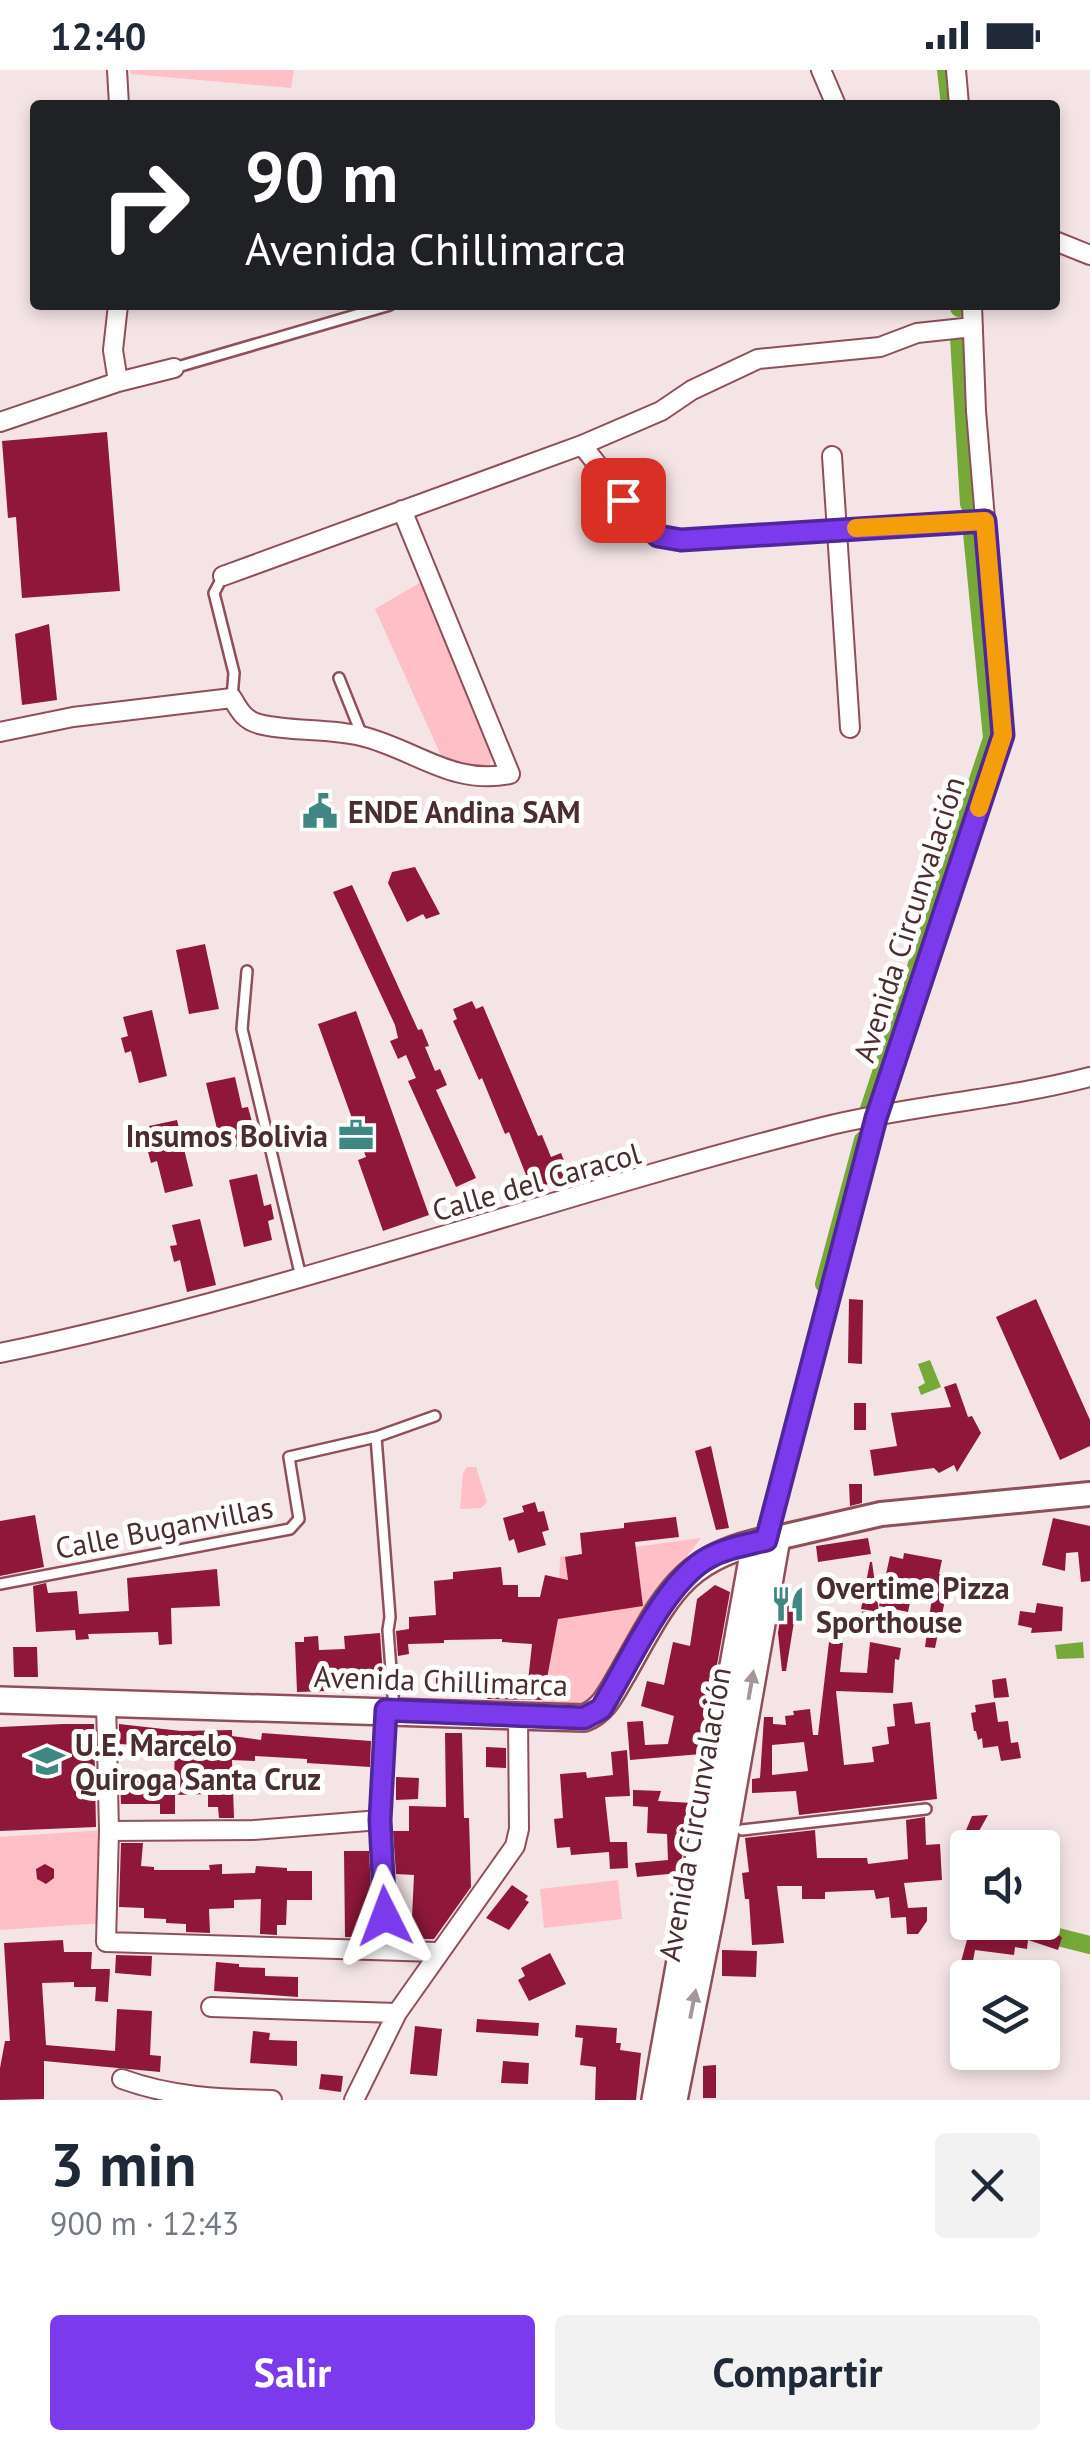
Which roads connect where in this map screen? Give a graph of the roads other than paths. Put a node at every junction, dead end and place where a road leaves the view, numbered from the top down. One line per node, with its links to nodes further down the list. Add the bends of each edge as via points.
1 (117, 70): 4 (street)
2 (820, 70): 5 (street)
3 (956, 70): 6 (street)
4 (119, 100)
5 (834, 100)
6 (959, 100)
7 (1060, 243): 8 (street)
8 (1090, 256)
9 (118, 310): 14 (street)
10 (373, 310): 13 (lane)
11 (972, 310): 12 (street, Avenida Circunvalación)
12 (972, 328): 16 (street, via 917,333 880,347 758,360); 19 (street, Avenida Circunvalación)
13 (174, 368): 14 (street)
14 (118, 382): 15 (street)
15 (0, 422)
16 (582, 445): 18 (street); 20 (street, via 658,536)
17 (832, 456): 20 (street)
18 (402, 510): 21 (street); 26 (street, via 510,774 464,776)
19 (985, 521): 20 (street); 29 (street, Avenida Circunvalación, via 1003,735)
20 (838, 529): 24 (street)
21 (223, 576): 23 (lane, via 214,593 234,672)
22 (339, 678): 26 (lane)
23 (232, 698): 25 (street); 26 (street, via 242,715 259,724)
24 (850, 728)
25 (0, 732)
26 (362, 736)
27 (246, 971): 30 (lane, via 242,1029)
28 (1090, 1077): 29 (street, Calle del Caracol)
29 (876, 1118): 30 (street, Calle del Caracol, via 808,1131); 35 (street, Avenida Circunvalación)
30 (301, 1277): 31 (street, Calle del Caracol)
31 (0, 1353)
32 (435, 1416): 33 (lane, Calle Buganvillas)
33 (376, 1437): 36 (lane, Calle Buganvillas, via 289,1458 299,1519 290,1529); 39 (lane)
34 (1090, 1494): 35 (street, Avenida Chillimarca, via 881,1514)
35 (766, 1541): 40 (main road, Avenida Chillimarca, via 721,1552 689,1571 601,1709 584,1718); 43 (main road, Avenida Circunvalación, one-way to 35); 52 (main road, Avenida Circunvalación)
36 (0, 1584)
37 (0, 1700): 38 (main road, Avenida Chillimarca)
38 (106, 1702): 39 (main road, Avenida Chillimarca); 44 (street)
39 (390, 1711): 40 (main road, Avenida Chillimarca); 42 (street)
40 (518, 1717): 46 (street, via 518,1838)
41 (926, 1808): 43 (lane)
42 (380, 1820): 44 (street); 45 (street)
43 (733, 1830): 53 (main road, Avenida Circunvalación, one-way to 43)
44 (109, 1832): 45 (street, via 106,1942)
45 (386, 1948): 46 (street)
46 (437, 1952): 48 (street)
47 (211, 2007): 48 (street)
48 (397, 2013): 51 (street)
49 (122, 2079): 50 (street, via 206,2098)
50 (272, 2100)
51 (354, 2100)
52 (655, 2100)
53 (674, 2100)

